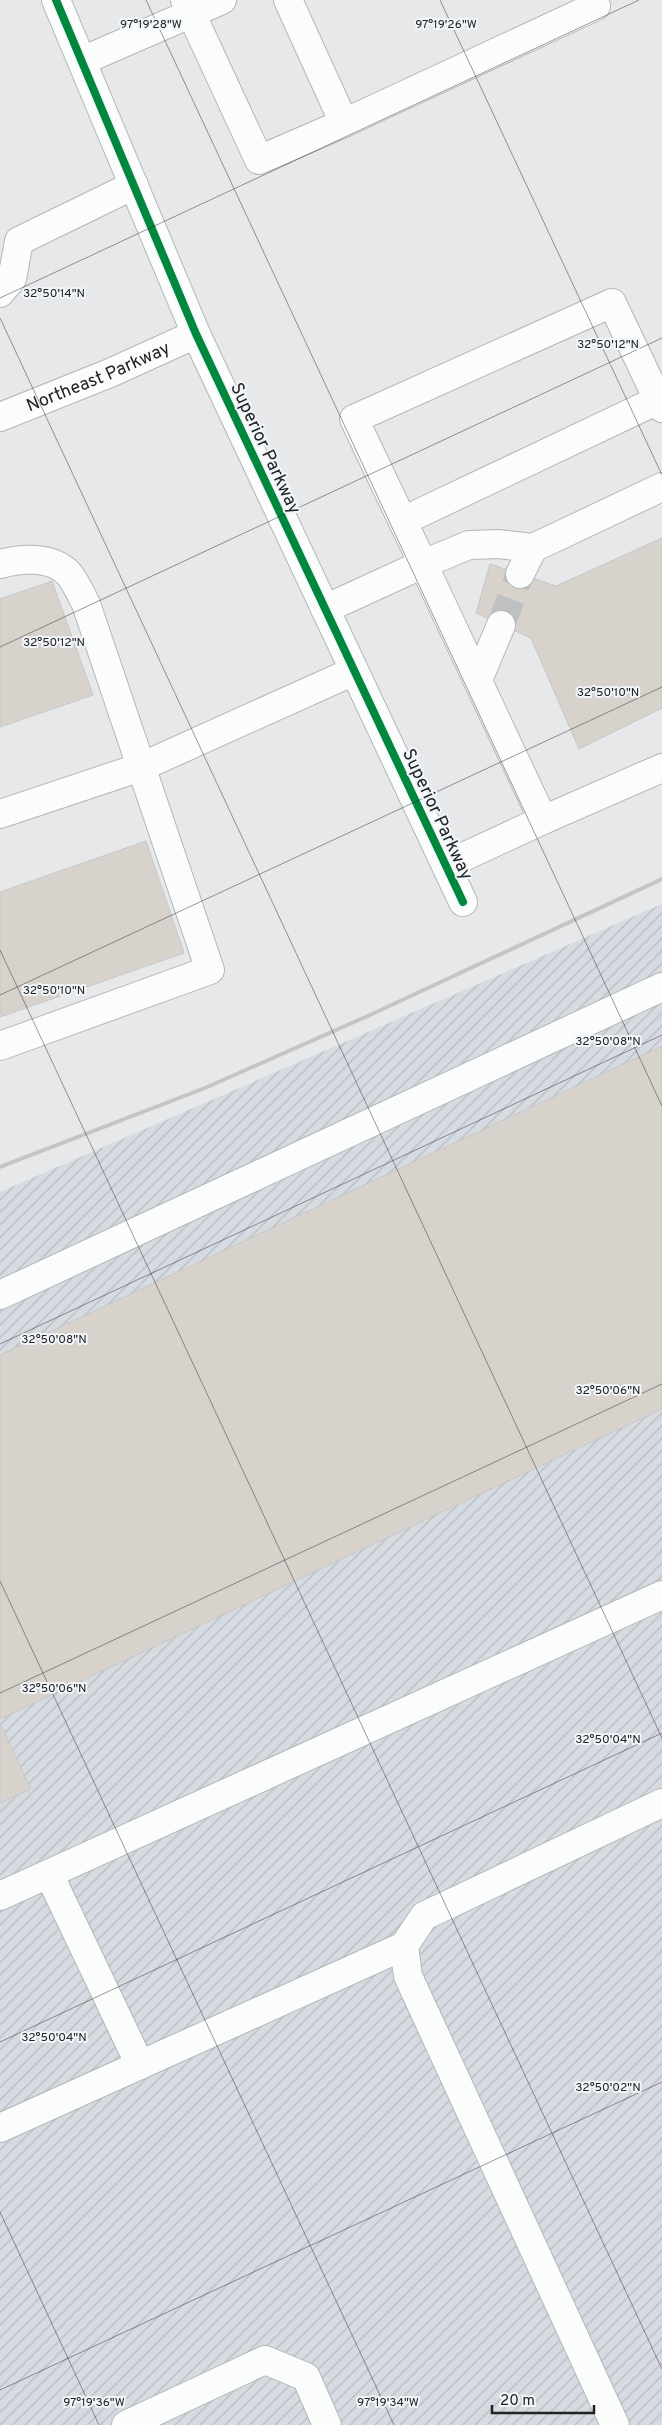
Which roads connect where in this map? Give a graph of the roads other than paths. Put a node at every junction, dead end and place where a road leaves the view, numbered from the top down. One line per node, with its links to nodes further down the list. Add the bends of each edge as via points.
1 (56, 0): 6 (street, Superior Parkway)
2 (222, 0): 5 (street)
3 (288, 0): 7 (street)
4 (594, 0): 7 (street, via 596,6)
5 (188, 7): 6 (street); 7 (street, via 259,160)
6 (82, 62): 8 (street, Superior Parkway)
7 (344, 123)
8 (134, 185): 9 (street, via 19,241 12,279); 10 (street, Superior Parkway)
9 (0, 292)
10 (196, 334): 12 (street, Northeast Parkway); 19 (street, Superior Parkway)
11 (660, 404): 14 (street); 14 (street, via 612,303 354,419)
12 (0, 417)
13 (662, 487): 15 (street)
14 (403, 521): 17 (street)
15 (533, 548): 17 (street, via 469,545); 18 (street)
16 (0, 564): 23 (street, via 44,560 67,573 86,604)
17 (424, 564): 19 (street); 22 (street)
18 (520, 574)
19 (325, 609): 21 (street, Superior Parkway)
20 (501, 625): 22 (street)
21 (354, 671): 23 (street); 27 (street, Superior Parkway)
22 (478, 680): 26 (street)
23 (140, 767): 25 (street); 30 (street, via 210,970)
24 (662, 768): 26 (street)
25 (0, 814)
26 (543, 820): 27 (street)
27 (446, 865): 28 (street, Superior Parkway)
28 (463, 902)
29 (662, 987): 31 (street)
30 (0, 1046)
31 (0, 1295)
32 (662, 1596): 34 (street)
33 (662, 1803): 36 (street, via 424,1916)
34 (49, 1874): 35 (street); 37 (street)
35 (0, 1896)
36 (404, 1946): 37 (street); 41 (street, via 408,1976)
37 (140, 2065): 38 (street)
38 (0, 2128)
39 (126, 2425): 40 (street, via 265,2360 306,2377)
40 (327, 2425)
41 (615, 2425)

